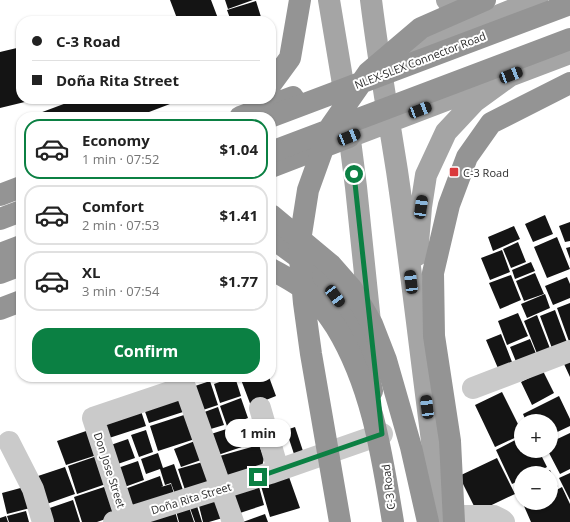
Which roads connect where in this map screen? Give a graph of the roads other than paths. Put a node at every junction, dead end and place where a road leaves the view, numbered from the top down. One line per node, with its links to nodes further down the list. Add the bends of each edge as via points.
1 (300, 0): 12 (highway, via 290,58)
2 (329, 0): 13 (main road, C-3 Road)
3 (371, 0): 10 (main road)
4 (447, 0): 6 (main road, via 470,9 493,10)
5 (485, 0): 52 (highway, bridge, via 421,28 368,73 331,126 308,190 299,247 303,296 310,354)
6 (532, 2): 10 (main road)
7 (570, 4): 20 (highway, NLEX-SLEX Connector Road, bridge)
8 (570, 39): 23 (highway, bridge)
9 (570, 53): 11 (main road)
10 (379, 64): 13 (main road); 21 (main road)
11 (511, 75): 21 (main road); 40 (main road, via 475,101 446,132 426,175 417,251)
12 (276, 77)
13 (342, 78): 15 (highway); 22 (main road, C-3 Road)
14 (570, 83): 49 (highway, bridge, via 491,123 467,157 449,205 433,273 434,336 450,441)
15 (276, 103)
16 (247, 104): 18 (highway)
17 (274, 104): 19 (highway)
18 (236, 112)
19 (253, 112)
20 (276, 115)
21 (389, 121): 22 (main road); 40 (main road)
22 (349, 137): 24 (highway); 44 (main road, C-3 Road)
23 (276, 150)
24 (276, 165)
25 (16, 189): 26 (highway)
26 (0, 195)
27 (16, 200): 28 (highway)
28 (0, 205)
29 (16, 213): 30 (highway)
30 (0, 219)
31 (276, 219): 49 (highway, bridge, via 336,271 352,289 372,324 386,360 411,447)
32 (276, 241): 44 (highway, via 316,270 344,308 365,358)
33 (16, 248): 34 (highway)
34 (0, 254)
35 (16, 267): 37 (highway)
36 (276, 272): 53 (highway, bridge, via 308,292 325,311 346,343 372,412)
37 (0, 273)
38 (16, 303): 39 (highway)
39 (0, 309)
40 (415, 312): 49 (main road)
41 (570, 351): 42 (street)
42 (473, 388)
43 (260, 408): 46 (street)
44 (382, 434): 46 (street, Doña Rita Street); 53 (main road, C-3 Road)
45 (9, 442): 50 (street, via 33,489)
46 (278, 470): 47 (street, Doña Rita Street)
47 (221, 488): 48 (street, Doña Rita Street); 48 (street, Don Jose Street, via 185,386 93,418); 51 (street)
48 (122, 521)
49 (442, 521): 54 (street, via 494,516)
50 (43, 522)
51 (233, 522)
52 (340, 522)
53 (393, 522)
54 (504, 522)

